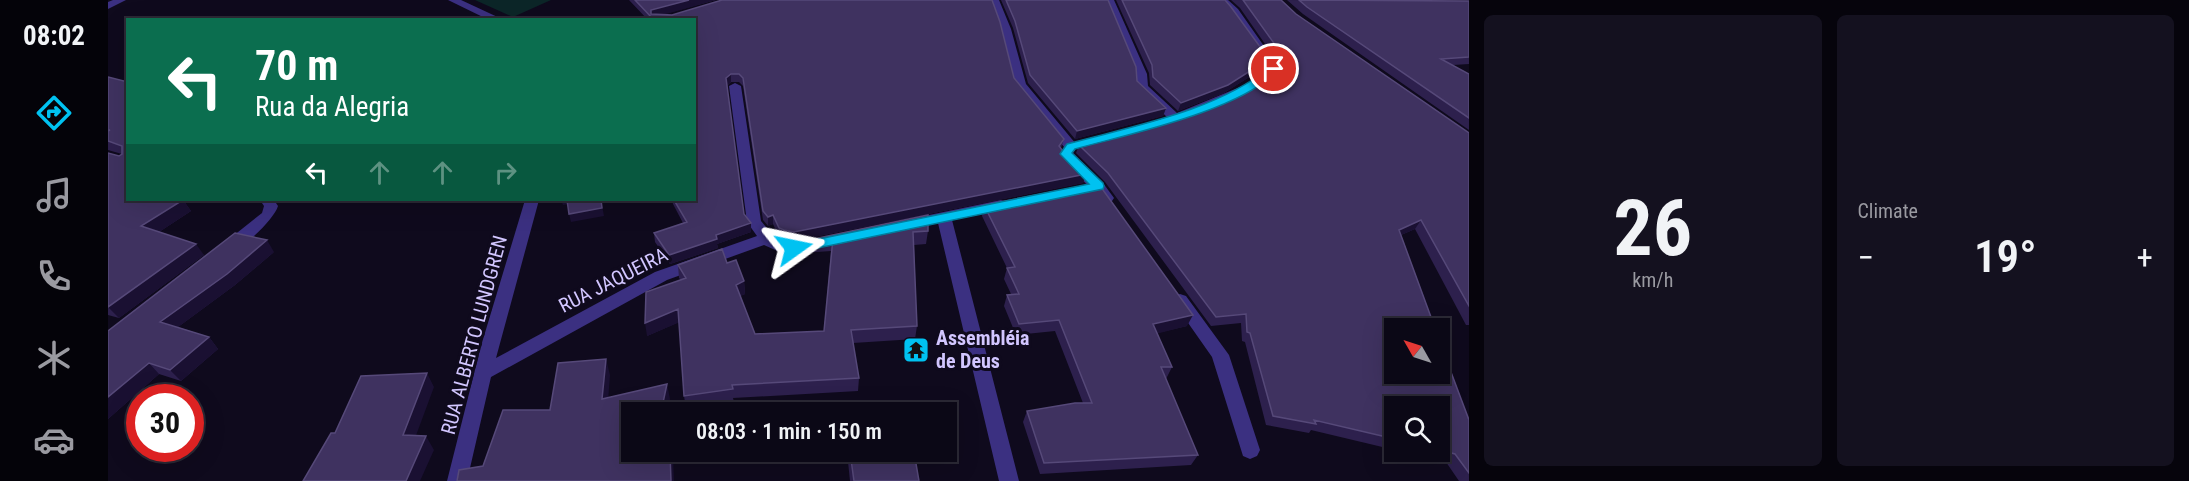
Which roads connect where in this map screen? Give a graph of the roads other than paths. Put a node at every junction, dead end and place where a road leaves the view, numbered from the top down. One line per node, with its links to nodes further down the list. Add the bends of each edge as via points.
1 (121, 0): 6 (street)
2 (453, 0): 7 (street)
3 (994, 0): 9 (street, via 1020,85 1077,145 1066,154)
4 (1109, 0): 5 (street, via 1141,74 1142,87 1169,119 1256,84 1274,69 1234,11)
5 (1221, 0)
6 (108, 6)
7 (494, 18)
8 (735, 86): 17 (street, via 754,222)
9 (1098, 186): 10 (street); 14 (street)
10 (1076, 190)
11 (268, 201): 19 (street, via 271,206 268,215)
12 (532, 201): 21 (street, RUA ALBERTO LUNDGREN)
13 (1021, 201): 15 (street)
14 (1118, 214)
15 (944, 217): 16 (street); 24 (street)
16 (898, 227)
17 (767, 238): 18 (street, via 782,248); 21 (street, RUA JAQUEIRA, via 661,276)
18 (840, 239)
19 (213, 259)
20 (1172, 289): 22 (street, via 1220,355)
21 (483, 373): 23 (street, RUA ALBERTO LUNDGREN)
22 (1250, 450)
23 (457, 481)
24 (1009, 481)

